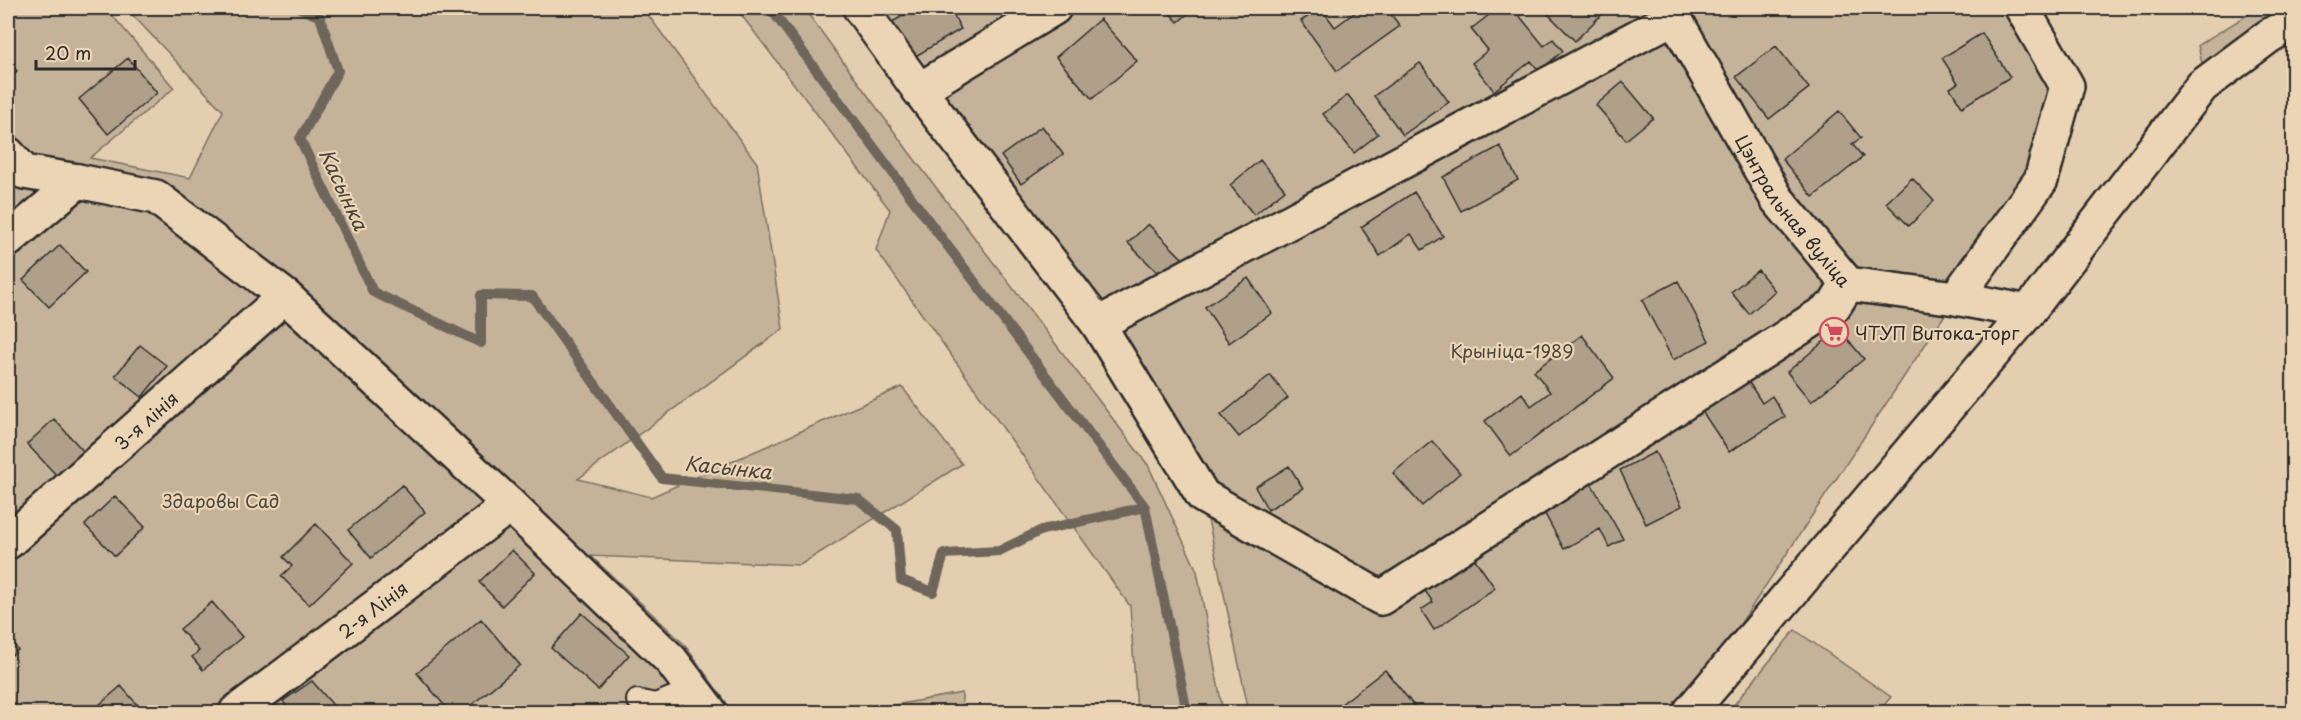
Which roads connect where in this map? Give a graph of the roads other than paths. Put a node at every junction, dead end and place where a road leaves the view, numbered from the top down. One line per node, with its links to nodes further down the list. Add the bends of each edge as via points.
1 (860, 8): 6 (street)
2 (1054, 8): 6 (street)
3 (2022, 8): 12 (street, via 2067,86 2041,180)
4 (1671, 12): 10 (street, Цэнтральная вуліца, via 1777,199); 14 (street)
5 (2294, 21): 13 (street, via 2202,87)
6 (919, 90): 14 (street)
7 (8, 154): 8 (street, via 24,172)
8 (78, 181): 9 (street); 11 (street, via 156,197)
9 (8, 240)
10 (1848, 284): 12 (street, Цэнтральная вуліца); 14 (street, via 1834,306 1381,598 1203,496)
11 (285, 296): 15 (street); 16 (street, 3-я лінія)
12 (1956, 298): 13 (street, Цэнтральная вуліца)
13 (2028, 312): 20 (street)
14 (1098, 324)
15 (510, 505): 18 (street, via 671,660); 19 (street, 2-я Лінія)
16 (8, 542)
17 (637, 700): 18 (lane, via 656,704)
18 (702, 701)
19 (236, 712)
20 (1690, 712)

